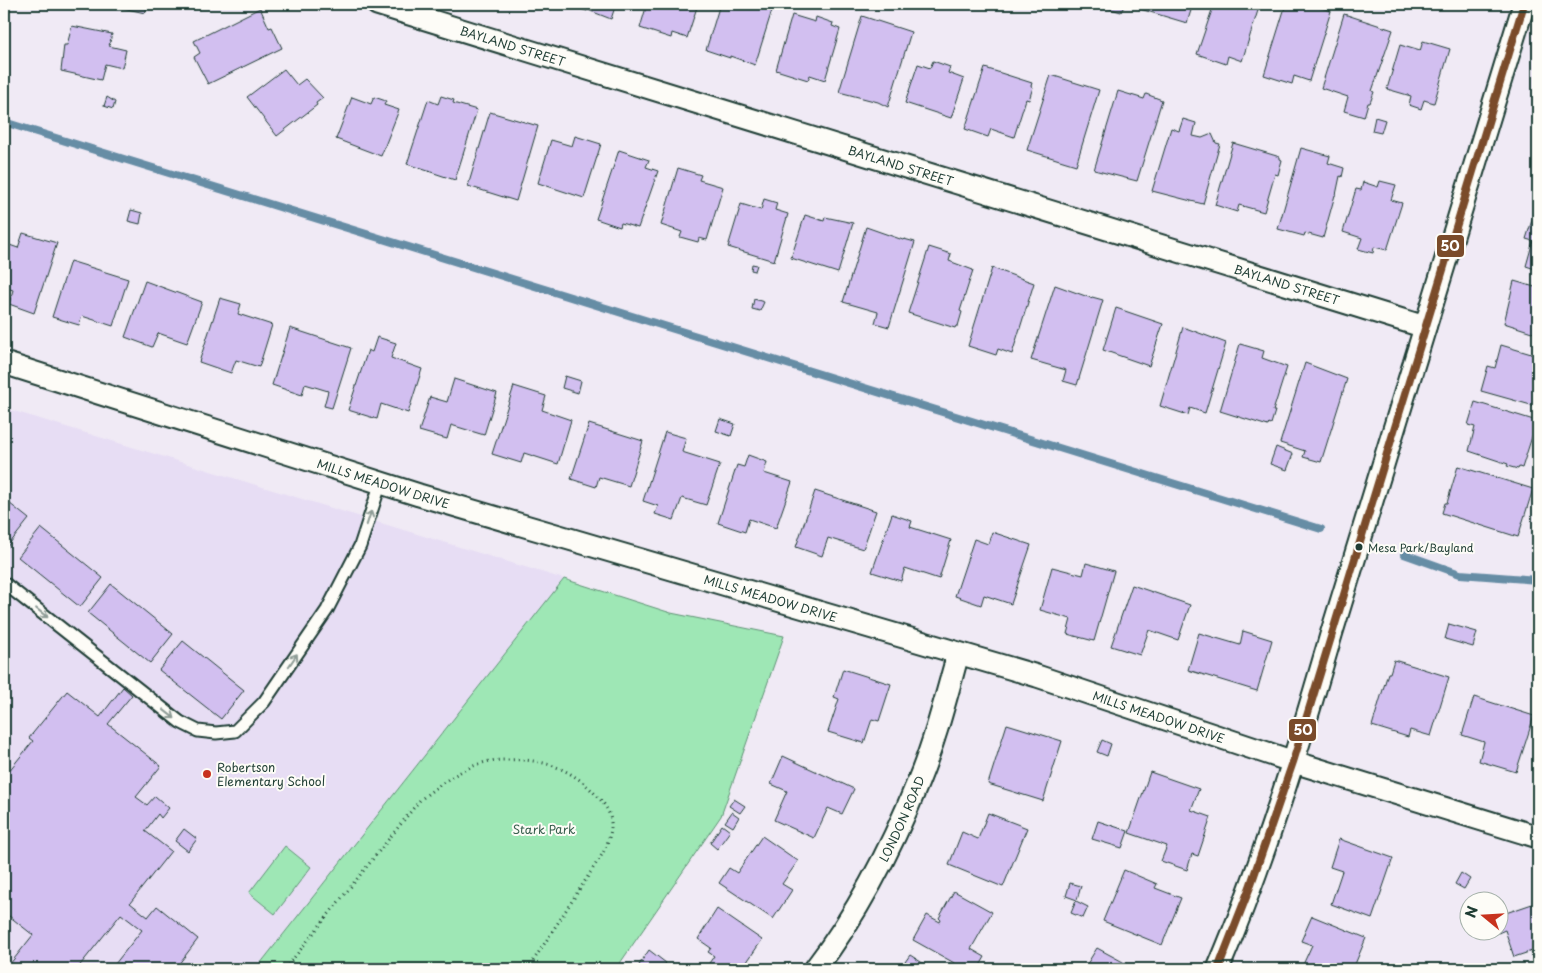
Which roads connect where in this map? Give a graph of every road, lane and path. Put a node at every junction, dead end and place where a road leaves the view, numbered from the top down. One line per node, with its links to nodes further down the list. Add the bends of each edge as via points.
1 (377, 4): 3 (street, BAYLAND STREET)
2 (1524, 4): 3 (street)
3 (1425, 327): 8 (street)
4 (4, 363): 5 (street, MILLS MEADOW DRIVE)
5 (380, 482): 6 (lane, one-way to 5, via 180,722 198,731 235,731 264,702 327,610 360,546); 7 (street, MILLS MEADOW DRIVE)
6 (4, 582)
7 (958, 654): 8 (street, MILLS MEADOW DRIVE, via 1037,676); 12 (street, LONDON ROAD, via 918,782 860,901 838,940)
8 (1294, 762): 9 (street, MILLS MEADOW DRIVE); 13 (street, via 1241,915)
9 (1538, 837)
10 (285, 969): 11 (path, via 420,800 445,780 468,768 491,760 518,759 562,768 588,786 605,806 611,824 603,853)
11 (528, 969)
12 (815, 969)
13 (1218, 969)

